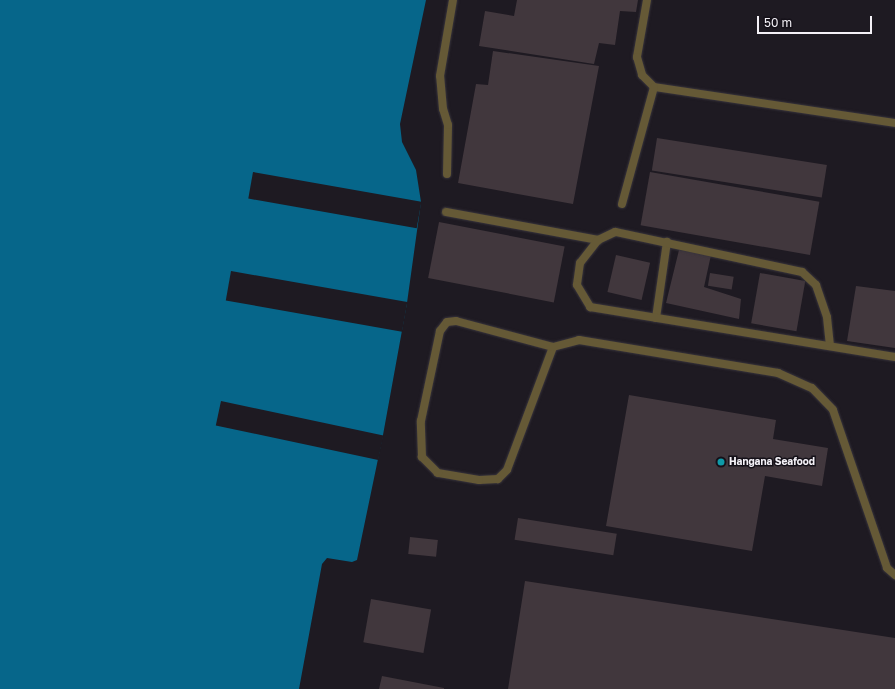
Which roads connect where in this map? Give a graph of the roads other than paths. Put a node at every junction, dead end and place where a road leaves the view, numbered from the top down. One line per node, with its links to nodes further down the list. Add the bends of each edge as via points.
1 (453, 0): 5 (lane, via 440,76 443,109 448,125)
2 (647, 0): 3 (lane, via 637,57 642,75)
3 (654, 87): 4 (lane); 6 (lane)
4 (895, 123)
5 (447, 174)
6 (622, 204)
7 (446, 212): 8 (lane)
8 (598, 240): 9 (lane, via 615,232); 10 (lane, via 580,263 577,285 590,307)
9 (667, 242): 10 (lane); 11 (lane, via 802,272 816,285 826,317)
10 (656, 318): 11 (lane)
11 (830, 346): 13 (lane)
12 (553, 347): 12 (lane, via 507,470 498,479 479,480 438,473 422,457 421,421 440,331 447,322 456,321); 14 (lane, via 579,340 778,373 812,388 833,410 886,568)
13 (895, 357)
14 (895, 575)

